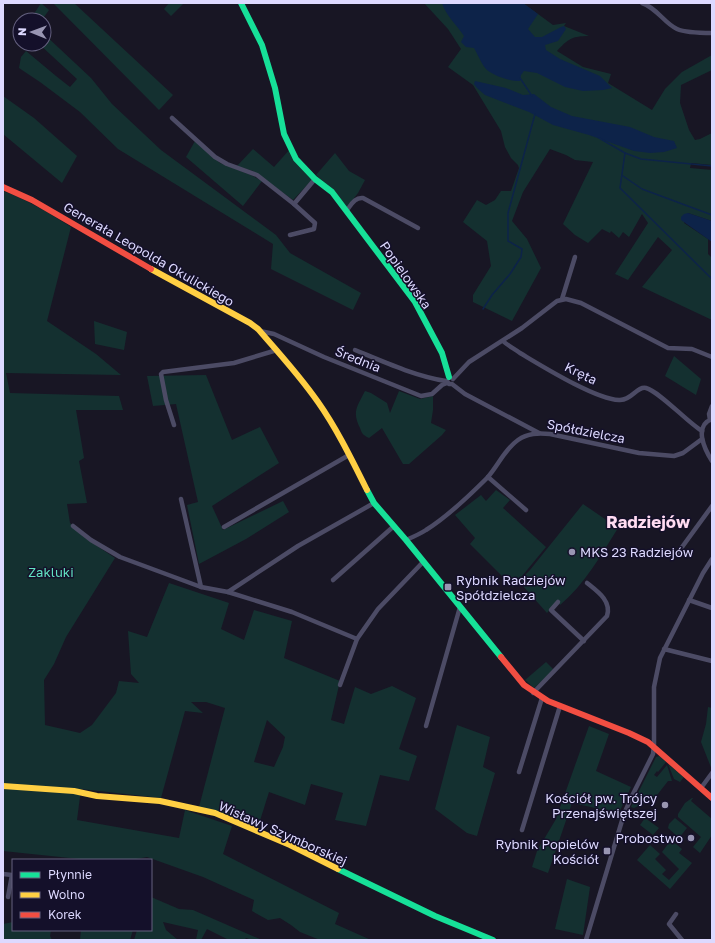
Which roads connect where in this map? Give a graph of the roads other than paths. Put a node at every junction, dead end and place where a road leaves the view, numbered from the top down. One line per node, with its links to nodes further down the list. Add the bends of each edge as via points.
1 (241, 3): 5 (street, Popielowska, via 262,45 284,134 296,159)
2 (642, 3): 3 (street, via 678,30)
3 (712, 33)
4 (172, 118): 7 (street, via 215,157 257,175)
5 (315, 179): 7 (street); 8 (street, Popielowska, via 332,192)
6 (3, 187): 13 (street, Generała Leopolda Okulickiego, via 32,200)
7 (294, 204): 10 (street, via 315,223 314,229)
8 (347, 210): 9 (street, via 358,198 363,198); 18 (street, Popielowska, via 414,302 442,352)
9 (418, 228)
10 (290, 235)
11 (575, 257): 12 (street)
12 (562, 299): 14 (street); 17 (street, via 581,303 668,348 692,350)
13 (260, 331): 15 (street, Generała Leopolda Okulickiego); 18 (street, Średnia, via 274,334 421,396 432,394)
14 (503, 341): 18 (street, via 469,362); 22 (street, Kręta, via 552,371 608,398 625,400 641,389 649,389)
15 (277, 350): 21 (street, via 234,363 163,372 161,374 166,400); 25 (street, Generała Leopolda Okulickiego, via 317,400)
16 (355, 350): 18 (street, Średnia, via 392,366 433,379)
17 (712, 357)
18 (449, 381): 23 (street, via 465,394)
19 (712, 406): 20 (street, via 709,414)
20 (711, 420): 22 (street, via 705,424)
21 (174, 425)
22 (702, 431): 24 (street)
23 (539, 433): 24 (street, Spółdzielcza, via 639,453 674,456 683,453); 27 (street, Spółdzielcza, via 529,434 518,440 508,449)
24 (702, 439): 26 (street)
25 (349, 455): 29 (street, Generała Leopolda Okulickiego); 34 (street)
26 (712, 461)
27 (488, 477): 31 (street); 35 (street, Spółdzielcza, via 425,531)
28 (181, 499): 41 (street)
29 (374, 503): 33 (street, Generała Leopolda Okulickiego); 42 (street, via 298,546)
30 (712, 506): 36 (street)
31 (526, 510)
32 (73, 526): 41 (street, via 120,557)
33 (394, 526): 35 (street, Generała Leopolda Okulickiego); 39 (street)
34 (224, 527)
35 (406, 540): 38 (street, Generała Leopolda Okulickiego)
36 (677, 554)
37 (712, 559): 43 (street)
38 (424, 562): 45 (street, Generała Leopolda Okulickiego); 47 (street, via 378,609)
39 (333, 580)
40 (587, 583): 48 (street, via 604,597 609,612)
41 (201, 587): 42 (street)
42 (228, 592): 47 (street, via 292,612)
43 (689, 600): 46 (street); 49 (street)
44 (558, 602): 48 (street, via 551,610)
45 (460, 607): 52 (street, Generała Leopolda Okulickiego, via 521,682); 55 (street)
46 (712, 608)
47 (357, 639): 51 (street)
48 (584, 641): 52 (street)
49 (664, 649): 50 (street); 56 (street, via 654,687)
50 (712, 661)
51 (340, 685)
52 (533, 693): 53 (street, Generała Leopolda Okulickiego)
53 (542, 698): 54 (street, Generała Leopolda Okulickiego); 57 (street)
54 (560, 706): 56 (street, Generała Leopolda Okulickiego, via 629,733); 62 (street)
55 (426, 726)
56 (654, 747): 60 (street, Generała Leopolda Okulickiego); 67 (street, via 621,823)
57 (519, 772)
58 (712, 773): 60 (street)
59 (3, 786): 66 (street, Wisławy Szymborskiej, via 160,801 215,814 290,845 435,916)
60 (702, 788): 61 (street, Generała Leopolda Okulickiego)
61 (712, 798)
62 (522, 830)
63 (3, 874): 64 (street, via 12,876)
64 (8, 897)
65 (676, 914): 68 (street, via 669,924)
66 (494, 940)
67 (586, 940)
68 (682, 940)

